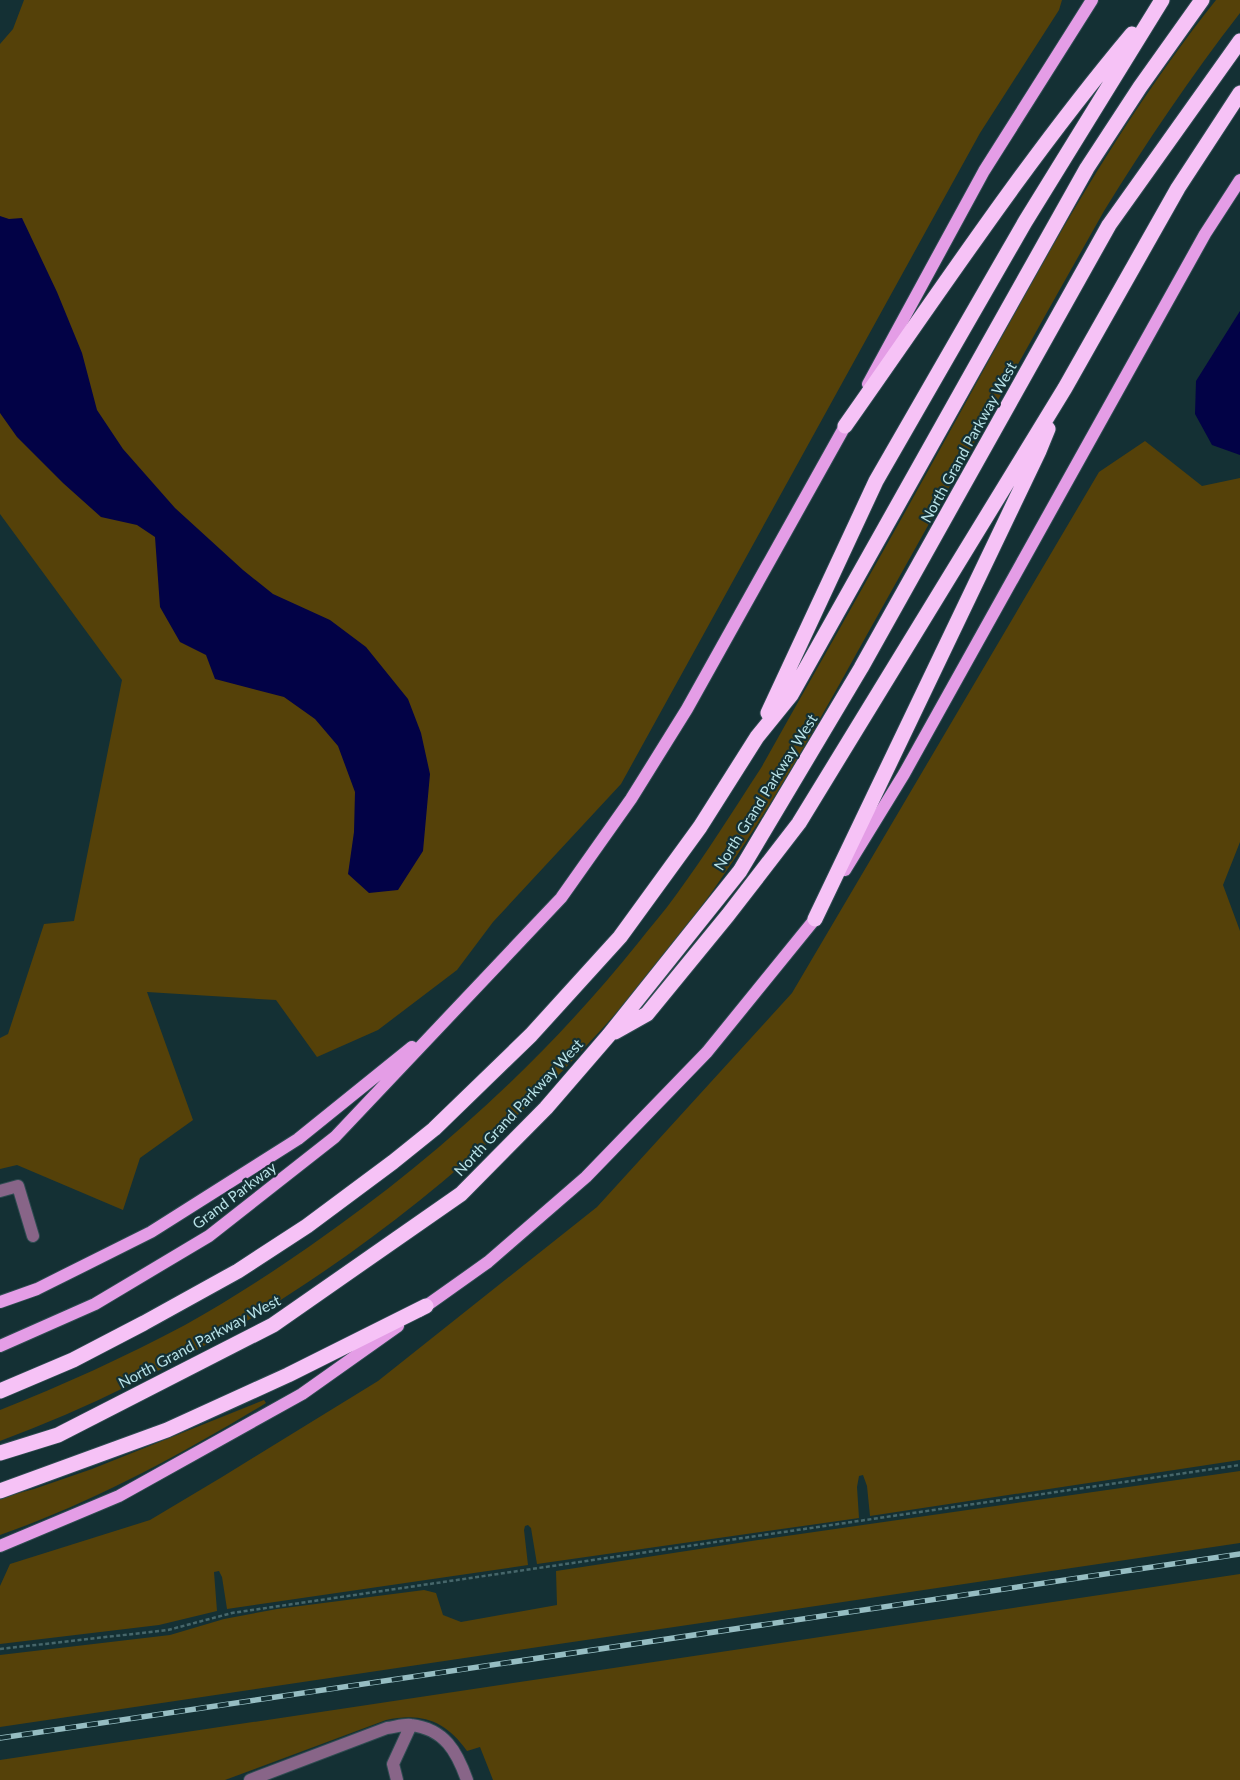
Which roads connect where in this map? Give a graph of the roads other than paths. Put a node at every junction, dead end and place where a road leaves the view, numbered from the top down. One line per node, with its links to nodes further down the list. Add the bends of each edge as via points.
1 (1092, 0): 8 (main road, via 984,171)
2 (1161, 0): 8 (highway, via 1084,92 986,224); 9 (highway, via 1024,222 876,481)
3 (1202, 0): 9 (highway, North Grand Parkway West, via 1087,168 791,695)
4 (1240, 41): 12 (highway, North Grand Parkway West, via 1109,226 861,668 740,871)
5 (1240, 93): 7 (highway, via 1178,188)
6 (1240, 180): 10 (main road, via 1205,234 904,774)
7 (1065, 388): 10 (highway, via 1039,451); 12 (highway, via 799,823 647,1014)
8 (845, 426): 11 (main road, via 687,709 631,799 560,898)
9 (757, 737): 18 (highway, North Grand Parkway West, via 700,827 620,937 531,1035 434,1129 307,1226 238,1271 73,1360)
10 (814, 919): 16 (main road, via 707,1052 586,1177 488,1262)
11 (449, 1017): 15 (main road, via 298,1138 151,1232 37,1289); 17 (main road, Grand Parkway, via 335,1137 209,1236 95,1304)
12 (609, 1035): 19 (highway, North Grand Parkway West, via 546,1108 461,1194 273,1325 58,1435)
13 (0, 1191): 14 (lane, via 18,1186)
14 (33, 1236)
15 (0, 1302)
16 (426, 1306): 20 (highway, via 288,1376 167,1430); 21 (main road, via 302,1394 119,1496)
17 (0, 1346)
18 (0, 1391)
19 (0, 1453)
20 (0, 1491)
21 (0, 1546)
22 (411, 1725): 23 (lane, via 387,1728); 24 (lane, via 393,1764); 25 (lane, via 447,1740)
23 (250, 1780)
24 (397, 1780)
25 (467, 1780)

